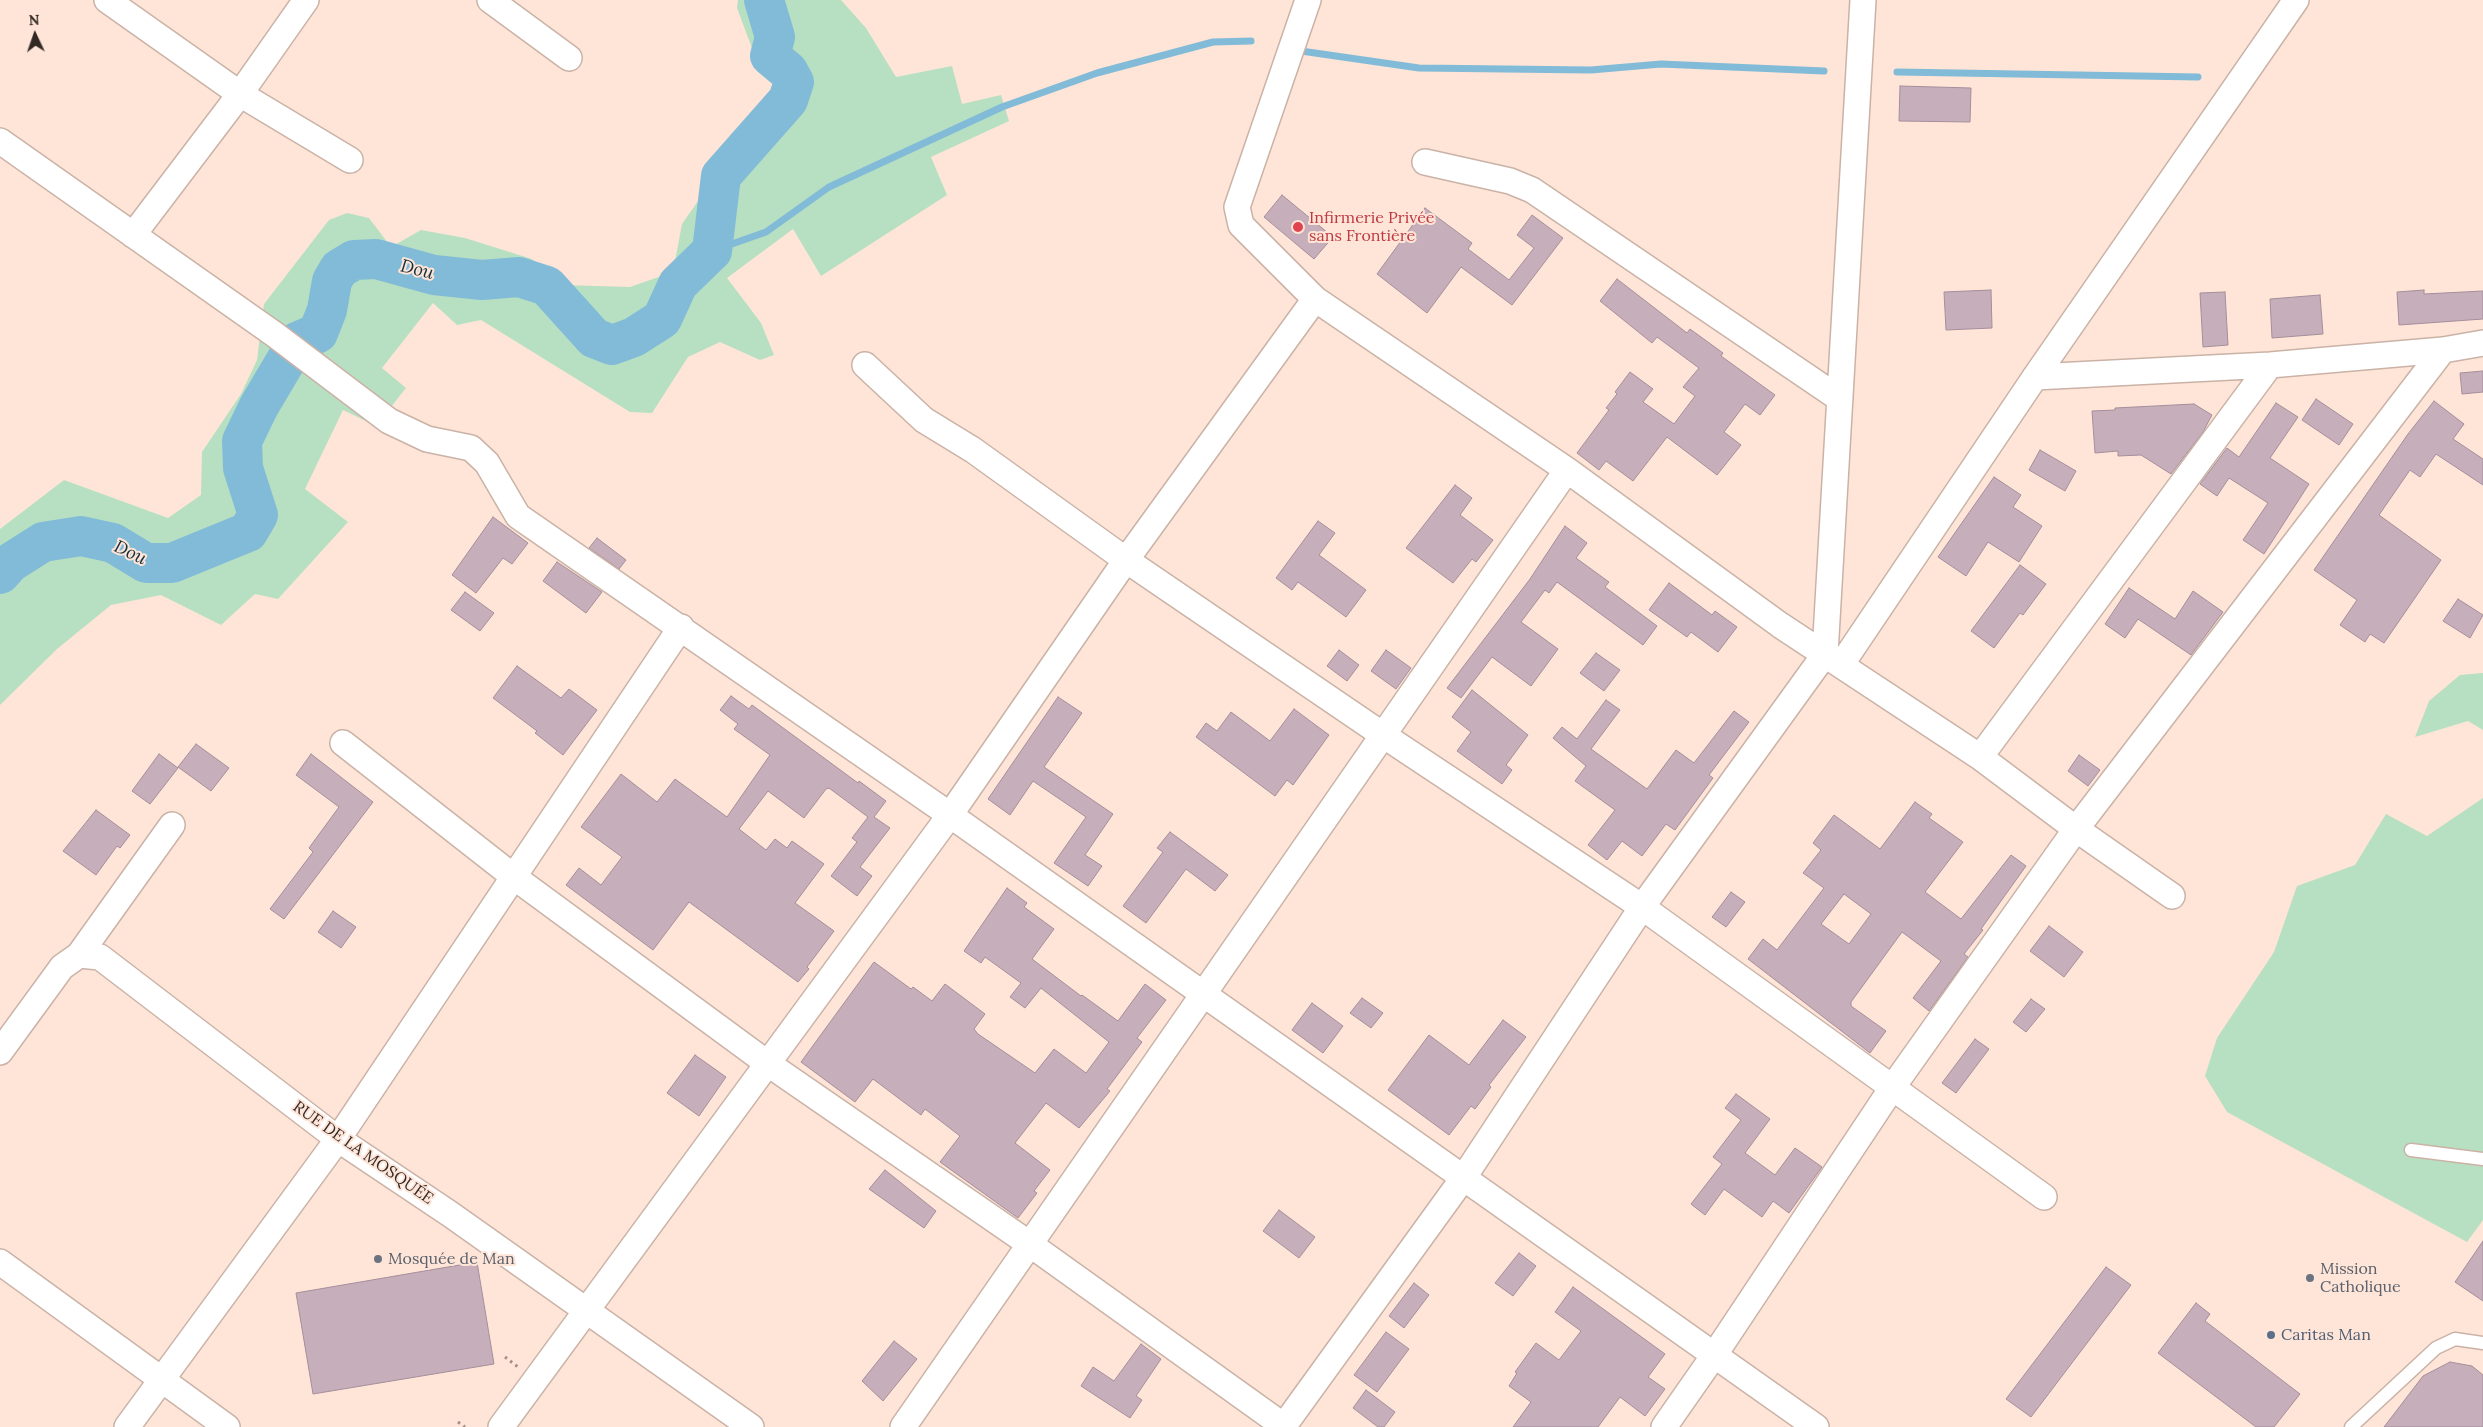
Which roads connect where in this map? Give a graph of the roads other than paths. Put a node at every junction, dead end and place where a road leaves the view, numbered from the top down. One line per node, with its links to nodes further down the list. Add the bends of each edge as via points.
1 (107, 0): 8 (street)
2 (306, 0): 8 (street)
3 (490, 0): 7 (street)
4 (1308, 0): 13 (street, via 1237,207 1241,225)
5 (1863, 0): 19 (street)
6 (2296, 0): 18 (street)
7 (569, 58)
8 (240, 94): 10 (street); 12 (street)
9 (0, 141): 12 (street)
10 (350, 160)
11 (1426, 162): 19 (street, via 1510,181 1532,190)
12 (133, 235): 22 (street, via 274,334 389,421 427,439 471,448 487,462 518,516)
13 (1315, 299): 20 (street); 21 (street)
14 (2483, 343): 15 (street)
15 (2444, 350): 17 (street); 29 (street)
16 (865, 365): 21 (street, via 924,420 973,450)
17 (2270, 365): 18 (street); 26 (street)
18 (2035, 377): 23 (street)
19 (1840, 399): 23 (street)
20 (1567, 470): 23 (street); 24 (street)
21 (1126, 560): 24 (street); 27 (street)
22 (681, 627): 27 (street); 30 (street)
23 (1833, 660): 26 (street); 32 (street)
24 (1383, 735): 32 (street); 34 (street)
25 (343, 743): 30 (street)
26 (1980, 757): 29 (street)
27 (950, 815): 34 (street); 36 (street)
28 (172, 826): 33 (street)
29 (2076, 829): 31 (street); 37 (street)
30 (514, 877): 36 (street); 38 (street)
31 (2172, 896)
32 (1642, 907): 37 (street); 41 (street)
33 (79, 955): 35 (street, via 62,967); 38 (street, RUE DE LA MOSQUÉE, via 100,957)
34 (1203, 994): 41 (street); 43 (street)
35 (0, 1052)
36 (767, 1063): 43 (street); 45 (street)
37 (1892, 1088): 42 (street); 47 (street)
38 (338, 1139): 45 (street, RUE DE LA MOSQUÉE); 48 (street)
39 (2411, 1150): 40 (lane)
40 (2483, 1159)
41 (1464, 1177): 47 (street); 54 (street)
42 (2044, 1198)
43 (1031, 1245): 53 (street); 54 (street)
44 (0, 1262): 48 (street)
45 (586, 1310): 51 (street); 52 (street, RUE DE LA MOSQUÉE)
46 (2483, 1343): 57 (lane, via 2455,1339 2436,1348)
47 (1715, 1354): 55 (street); 56 (street)
48 (161, 1379): 49 (street); 50 (street)
49 (127, 1427)
50 (227, 1427)
51 (501, 1427)
52 (751, 1427)
53 (903, 1427)
54 (1284, 1427)
55 (1664, 1427)
56 (1816, 1427)
57 (2351, 1427)

